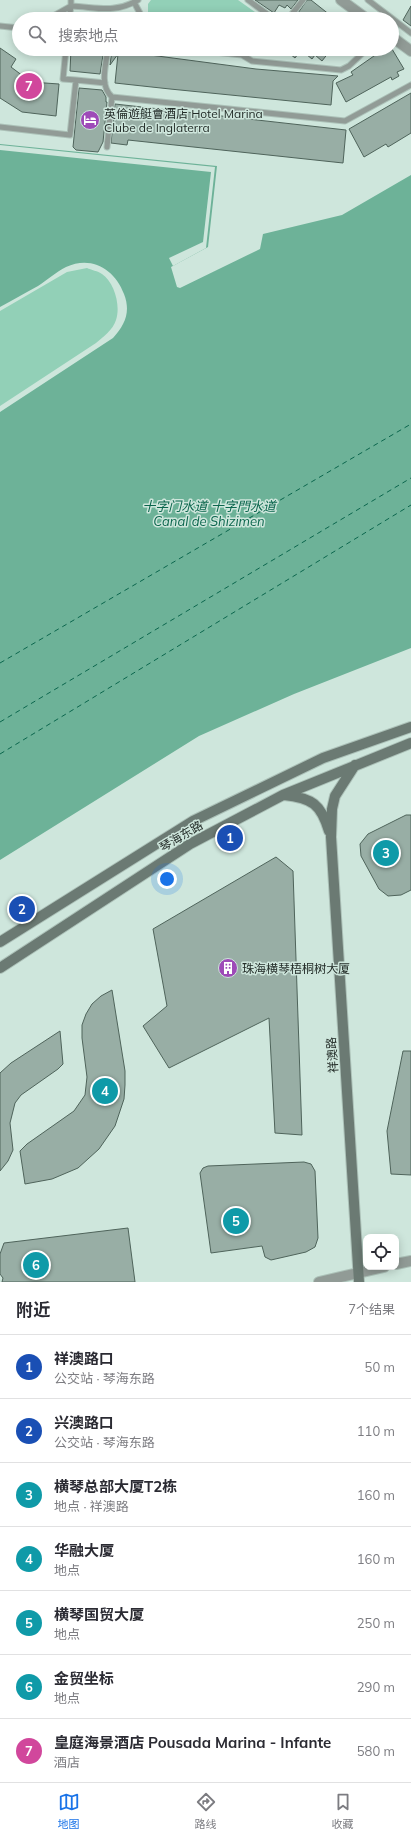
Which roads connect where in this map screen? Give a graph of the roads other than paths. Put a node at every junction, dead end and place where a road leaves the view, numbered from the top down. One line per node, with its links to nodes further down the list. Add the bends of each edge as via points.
1 (71, 0): 7 (lane)
2 (248, 0): 11 (lane)
3 (303, 0): 12 (lane)
4 (342, 0): 13 (street)
5 (368, 0): 14 (lane)
6 (136, 1): 7 (lane, via 125,7 113,9); 10 (lane)
7 (70, 6): 8 (lane); 9 (lane)
8 (60, 12)
9 (70, 12)
10 (140, 12)
11 (264, 12)
12 (294, 12)
13 (358, 12)
14 (384, 12)
15 (399, 24): 18 (lane)
16 (0, 26): 17 (lane)
17 (12, 27)
18 (411, 33)
19 (399, 42): 20 (street)
20 (411, 51)
21 (65, 56): 25 (lane, via 63,79)
22 (107, 56): 26 (lane)
23 (244, 56): 24 (lane, via 252,61 341,70)
24 (360, 56)
25 (76, 80): 26 (lane); 29 (lane, via 70,134)
26 (104, 83): 28 (lane)
27 (411, 85): 28 (lane, via 345,121)
28 (112, 97): 30 (lane)
29 (0, 127)
30 (107, 147)
31 (411, 727): 36 (main road, 琴海东路, via 323,758 192,821)
32 (411, 743): 33 (main road, 琴海东路)
33 (355, 765): 34 (main road, 琴海东路); 35 (main road, 祥澳路, via 335,796)
34 (283, 795): 35 (main road, 祥澳路, via 312,801 322,813); 37 (main road, 琴海东路, via 190,844)
35 (331, 836): 41 (main road, 祥澳路)
36 (0, 942)
37 (0, 968)
38 (411, 1261): 39 (street)
39 (399, 1263)
40 (376, 1270): 41 (street)
41 (358, 1277): 42 (street)
42 (318, 1282)

